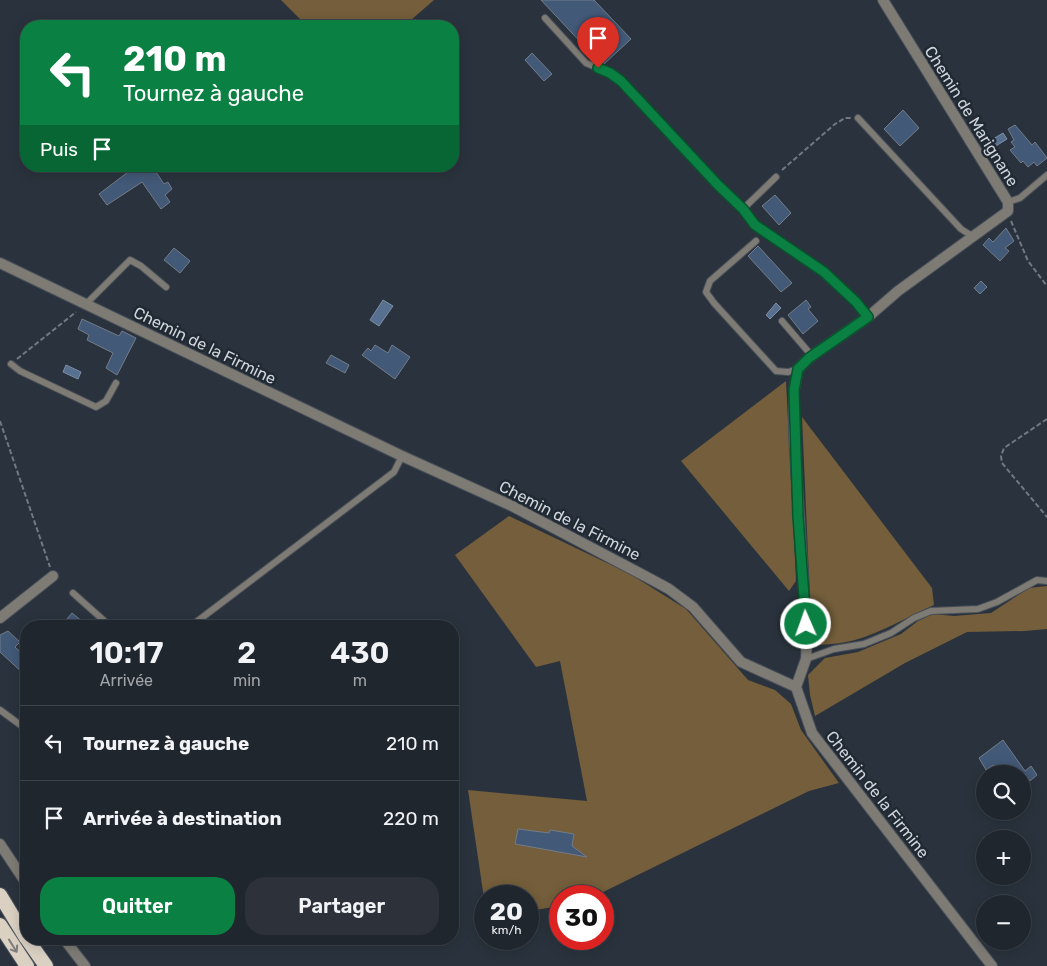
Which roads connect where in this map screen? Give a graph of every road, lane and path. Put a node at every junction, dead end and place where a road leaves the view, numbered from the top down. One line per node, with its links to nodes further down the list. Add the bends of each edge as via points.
1 (883, 0): 6 (street, Chemin de Marignane)
2 (545, 18): 7 (lane, via 586,63 621,81)
3 (858, 118): 5 (path, via 845,118 835,124); 8 (lane, via 961,229)
4 (1047, 175): 6 (lane)
5 (776, 177): 7 (lane)
6 (1008, 207): 8 (street, Chemin de Marignane); 11 (path, via 1023,251)
7 (743, 209): 14 (lane, via 755,225 824,272)
8 (972, 236): 14 (street, Chemin de Marignane)
9 (756, 241): 18 (lane, via 710,281 706,292 776,371)
10 (0, 263): 13 (street, Chemin de la Firmine)
11 (1047, 286)
12 (166, 287): 13 (lane, via 130,260)
13 (86, 304): 17 (path); 22 (street, Chemin de la Firmine)
14 (868, 317): 16 (street, Chemin de Marignane)
15 (782, 321): 16 (lane)
16 (812, 356): 18 (street, Chemin de Marignane)
17 (11, 364): 19 (lane, via 96,408 106,401)
18 (798, 369): 30 (street, via 794,390 794,435)
19 (116, 383)
20 (1047, 418): 23 (path, via 1004,448 1001,456 1002,463)
21 (0, 421): 24 (path)
22 (402, 456): 29 (lane, via 394,472); 31 (street, Chemin de la Firmine, via 512,506 669,589 693,607 741,662)
23 (1047, 517)
24 (53, 576): 27 (street)
25 (1047, 581): 30 (lane, via 1037,580 978,609 931,611 864,644 834,649)
26 (73, 593): 28 (lane)
27 (0, 618)
28 (103, 620)
29 (199, 620)
30 (806, 659): 31 (street)
31 (796, 687): 44 (street, Chemin de la Firmine, via 812,733)
32 (0, 710): 33 (lane)
33 (20, 725)
34 (0, 844): 35 (street)
35 (20, 874)
36 (0, 895): 38 (highway)
37 (0, 925): 41 (highway, one-way to 41)
38 (20, 928)
39 (31, 945): 42 (highway)
40 (69, 945): 43 (street)
41 (27, 966)
42 (46, 966)
43 (85, 966)
44 (992, 966)

